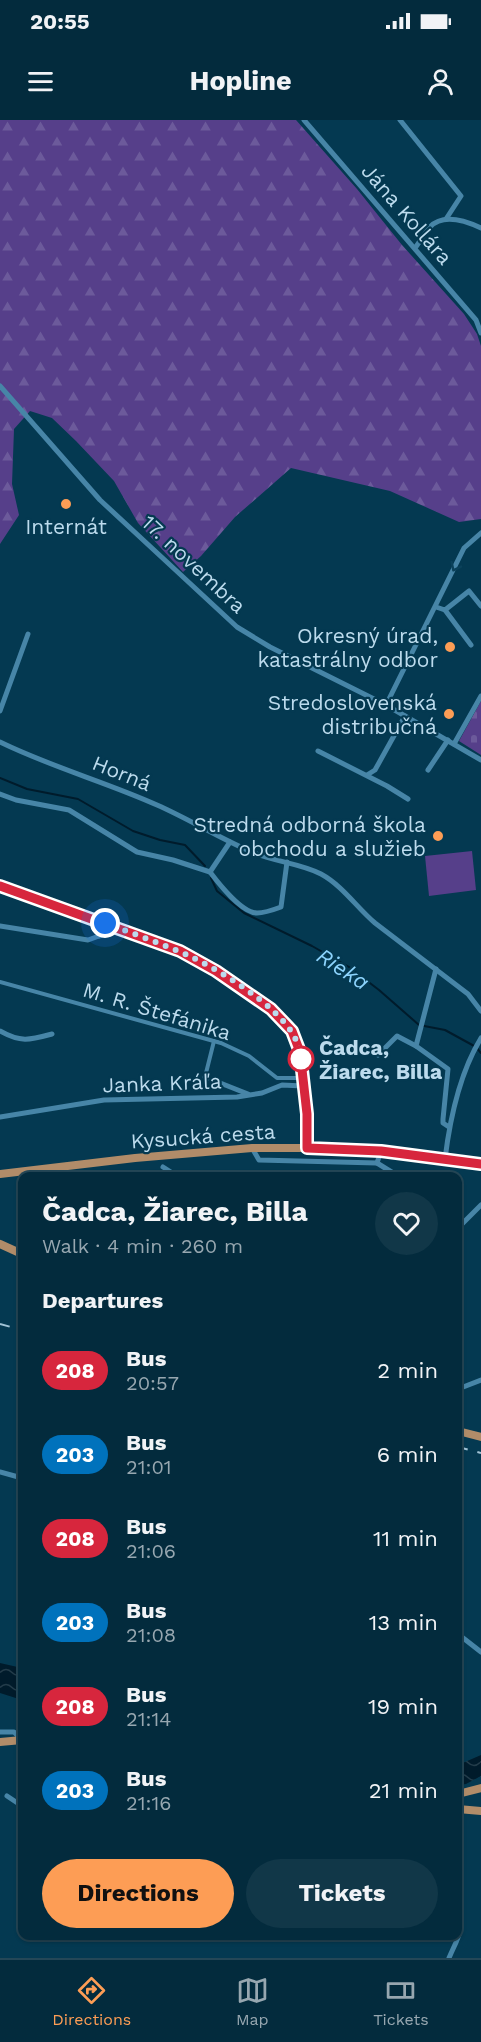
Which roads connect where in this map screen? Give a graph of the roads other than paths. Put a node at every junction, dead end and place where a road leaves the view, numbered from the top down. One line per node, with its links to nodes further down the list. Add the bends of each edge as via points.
1 (304, 120): 5 (street, Jána Kollára)
2 (400, 120): 3 (street, via 461,196)
3 (446, 219): 4 (street); 5 (street, via 429,227)
4 (481, 228)
5 (415, 248): 6 (street, Jána Kollára)
6 (479, 318): 7 (street, Jána Kollára)
7 (481, 333)
8 (0, 387): 16 (street, 17. novembra, via 100,500 237,627)
9 (481, 533): 11 (street, one-way to 11, via 464,548)
10 (481, 606): 12 (street, via 469,591)
11 (436, 607): 12 (street); 16 (street)
12 (445, 609): 14 (street)
13 (28, 634): 17 (street)
14 (471, 645)
15 (481, 696): 21 (street)
16 (386, 705): 18 (street, 17. novembra)
17 (0, 711)
18 (405, 716): 19 (street, 17. novembra); 25 (street, via 375,770)
19 (448, 740): 21 (street, 17. novembra); 24 (street)
20 (0, 742): 28 (street, Horná, via 158,805)
21 (454, 744): 23 (street, 17. novembra)
22 (318, 751): 25 (street)
23 (481, 760)
24 (428, 770)
25 (367, 775): 27 (street)
26 (0, 794): 30 (street, via 69,810 137,852)
27 (408, 799)
28 (230, 842): 29 (street, Horná, via 255,854); 30 (street)
29 (287, 862): 30 (street, via 281,907 254,913); 36 (street, Horná, via 332,881 362,912)
30 (210, 873)
31 (0, 886): 32 (street)
32 (105, 923): 34 (street); 35 (street)
33 (0, 926): 35 (street, via 88,940)
34 (122, 929): 35 (street); 47 (street, via 180,951 271,1009 295,1038)
35 (99, 936)
36 (436, 969): 38 (street, Horná, via 468,994); 43 (street)
37 (0, 982): 42 (street, M. R. Štefánika)
38 (481, 1011)
39 (0, 1031): 40 (street, via 26,1041)
40 (52, 1034)
41 (480, 1039): 52 (street)
42 (214, 1041): 45 (street); 46 (street, M. R. Štefánika, via 249,1056 277,1078)
43 (416, 1046): 44 (street, via 397,1036); 52 (street, via 448,1069 443,1123)
44 (378, 1054)
45 (205, 1077): 48 (street)
46 (298, 1078)
47 (303, 1086): 48 (street, Janka Kráľa, via 282,1085); 54 (street)
48 (250, 1095): 50 (street, Janka Kráľa, via 104,1100)
49 (0, 1112): 50 (street, Janka Kráľa)
50 (20, 1113): 51 (street, Janka Kráľa)
51 (0, 1117)
52 (449, 1127): 56 (street)
53 (252, 1148): 54 (main road, Kysucká cesta); 57 (street, via 259,1160); 62 (main road, Kysucká cesta)
54 (307, 1148): 55 (main road, Kysucká cesta)
55 (381, 1151): 56 (main road, Kysucká cesta); 57 (street)
56 (445, 1159): 58 (main road, Kysucká cesta)
57 (377, 1163): 61 (street)
58 (481, 1164)
59 (163, 1167): 60 (street)
60 (171, 1172)
61 (392, 1172)
62 (0, 1174)
63 (481, 1205): 64 (street)
64 (475, 1211): 65 (street); 66 (street)
65 (481, 1215)
66 (462, 1221)
67 (0, 1244): 68 (main road)
68 (18, 1252)
69 (481, 1380): 70 (street)
70 (462, 1387)
71 (462, 1432): 72 (main road)
72 (481, 1437)
73 (0, 1472): 74 (street)
74 (18, 1477)
75 (462, 1637): 76 (street)
76 (481, 1652)
77 (0, 1732): 78 (street, via 14,1732)
78 (18, 1736)
79 (18, 1740): 80 (main road)
80 (0, 1742)
81 (481, 1788): 82 (main road)
82 (462, 1794)
83 (481, 1794): 84 (main road)
84 (462, 1795)
85 (7, 1796): 86 (street)
86 (18, 1803)
87 (462, 1808): 88 (main road)
88 (481, 1809)
89 (456, 1940): 90 (street)
90 (448, 1958)

